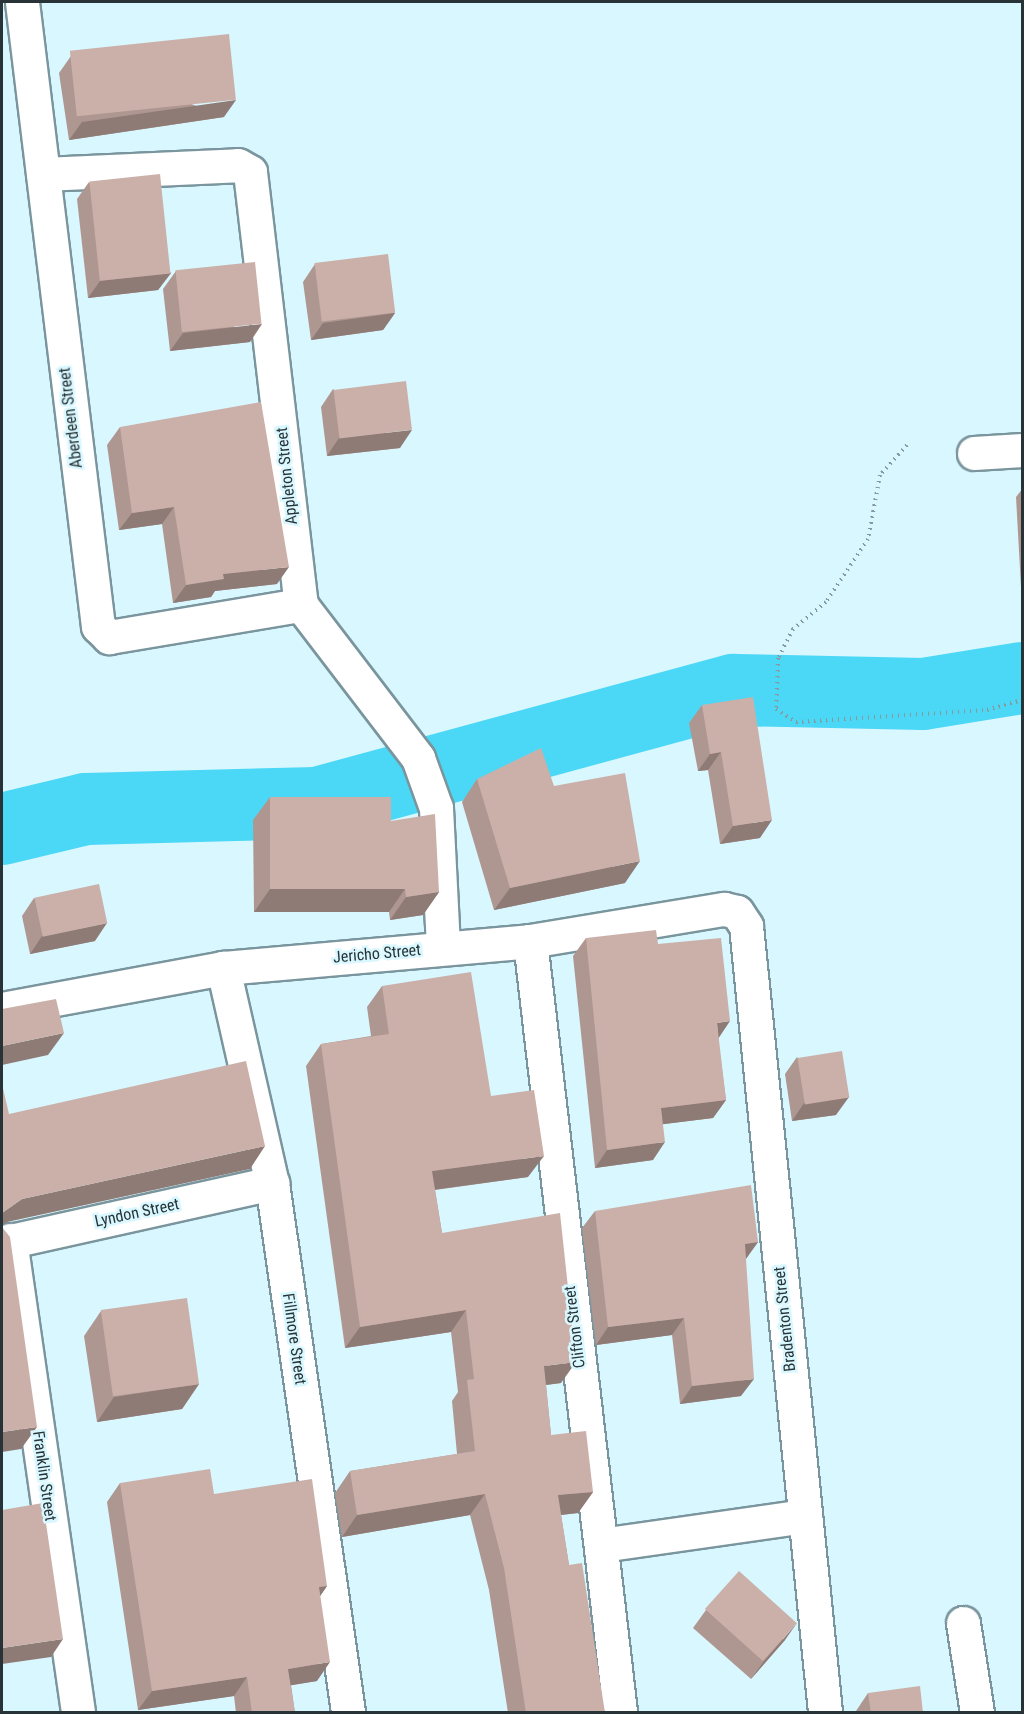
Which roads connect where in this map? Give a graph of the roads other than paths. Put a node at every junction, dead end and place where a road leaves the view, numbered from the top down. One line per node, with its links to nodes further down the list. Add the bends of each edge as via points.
1 (22, 2): 2 (street, Aberdeen Street)
2 (43, 174): 5 (street, Appleton Street, via 238,165 250,172); 5 (street, Aberdeen Street, via 98,626 109,637)
3 (1023, 450): 4 (street)
4 (974, 453)
5 (301, 605): 8 (street, via 418,758 436,808)
6 (746, 926): 7 (street, Jericho Street, via 737,912 724,909); 13 (street, Bradenton Street)
7 (530, 941): 8 (street, Jericho Street); 14 (street, Clifton Street)
8 (443, 948): 9 (street, Jericho Street)
9 (223, 968): 10 (street, Jericho Street); 11 (street, Fillmore Street)
10 (2, 1009)
11 (272, 1183): 12 (street, Lyndon Street); 17 (street, Fillmore Street)
12 (6, 1242): 16 (street, Franklin Street)
13 (805, 1516): 14 (street); 19 (street, Bradenton Street)
14 (601, 1545): 18 (street, Clifton Street)
15 (963, 1623): 20 (street)
16 (78, 1713)
17 (348, 1713)
18 (620, 1713)
19 (825, 1713)
20 (977, 1713)

